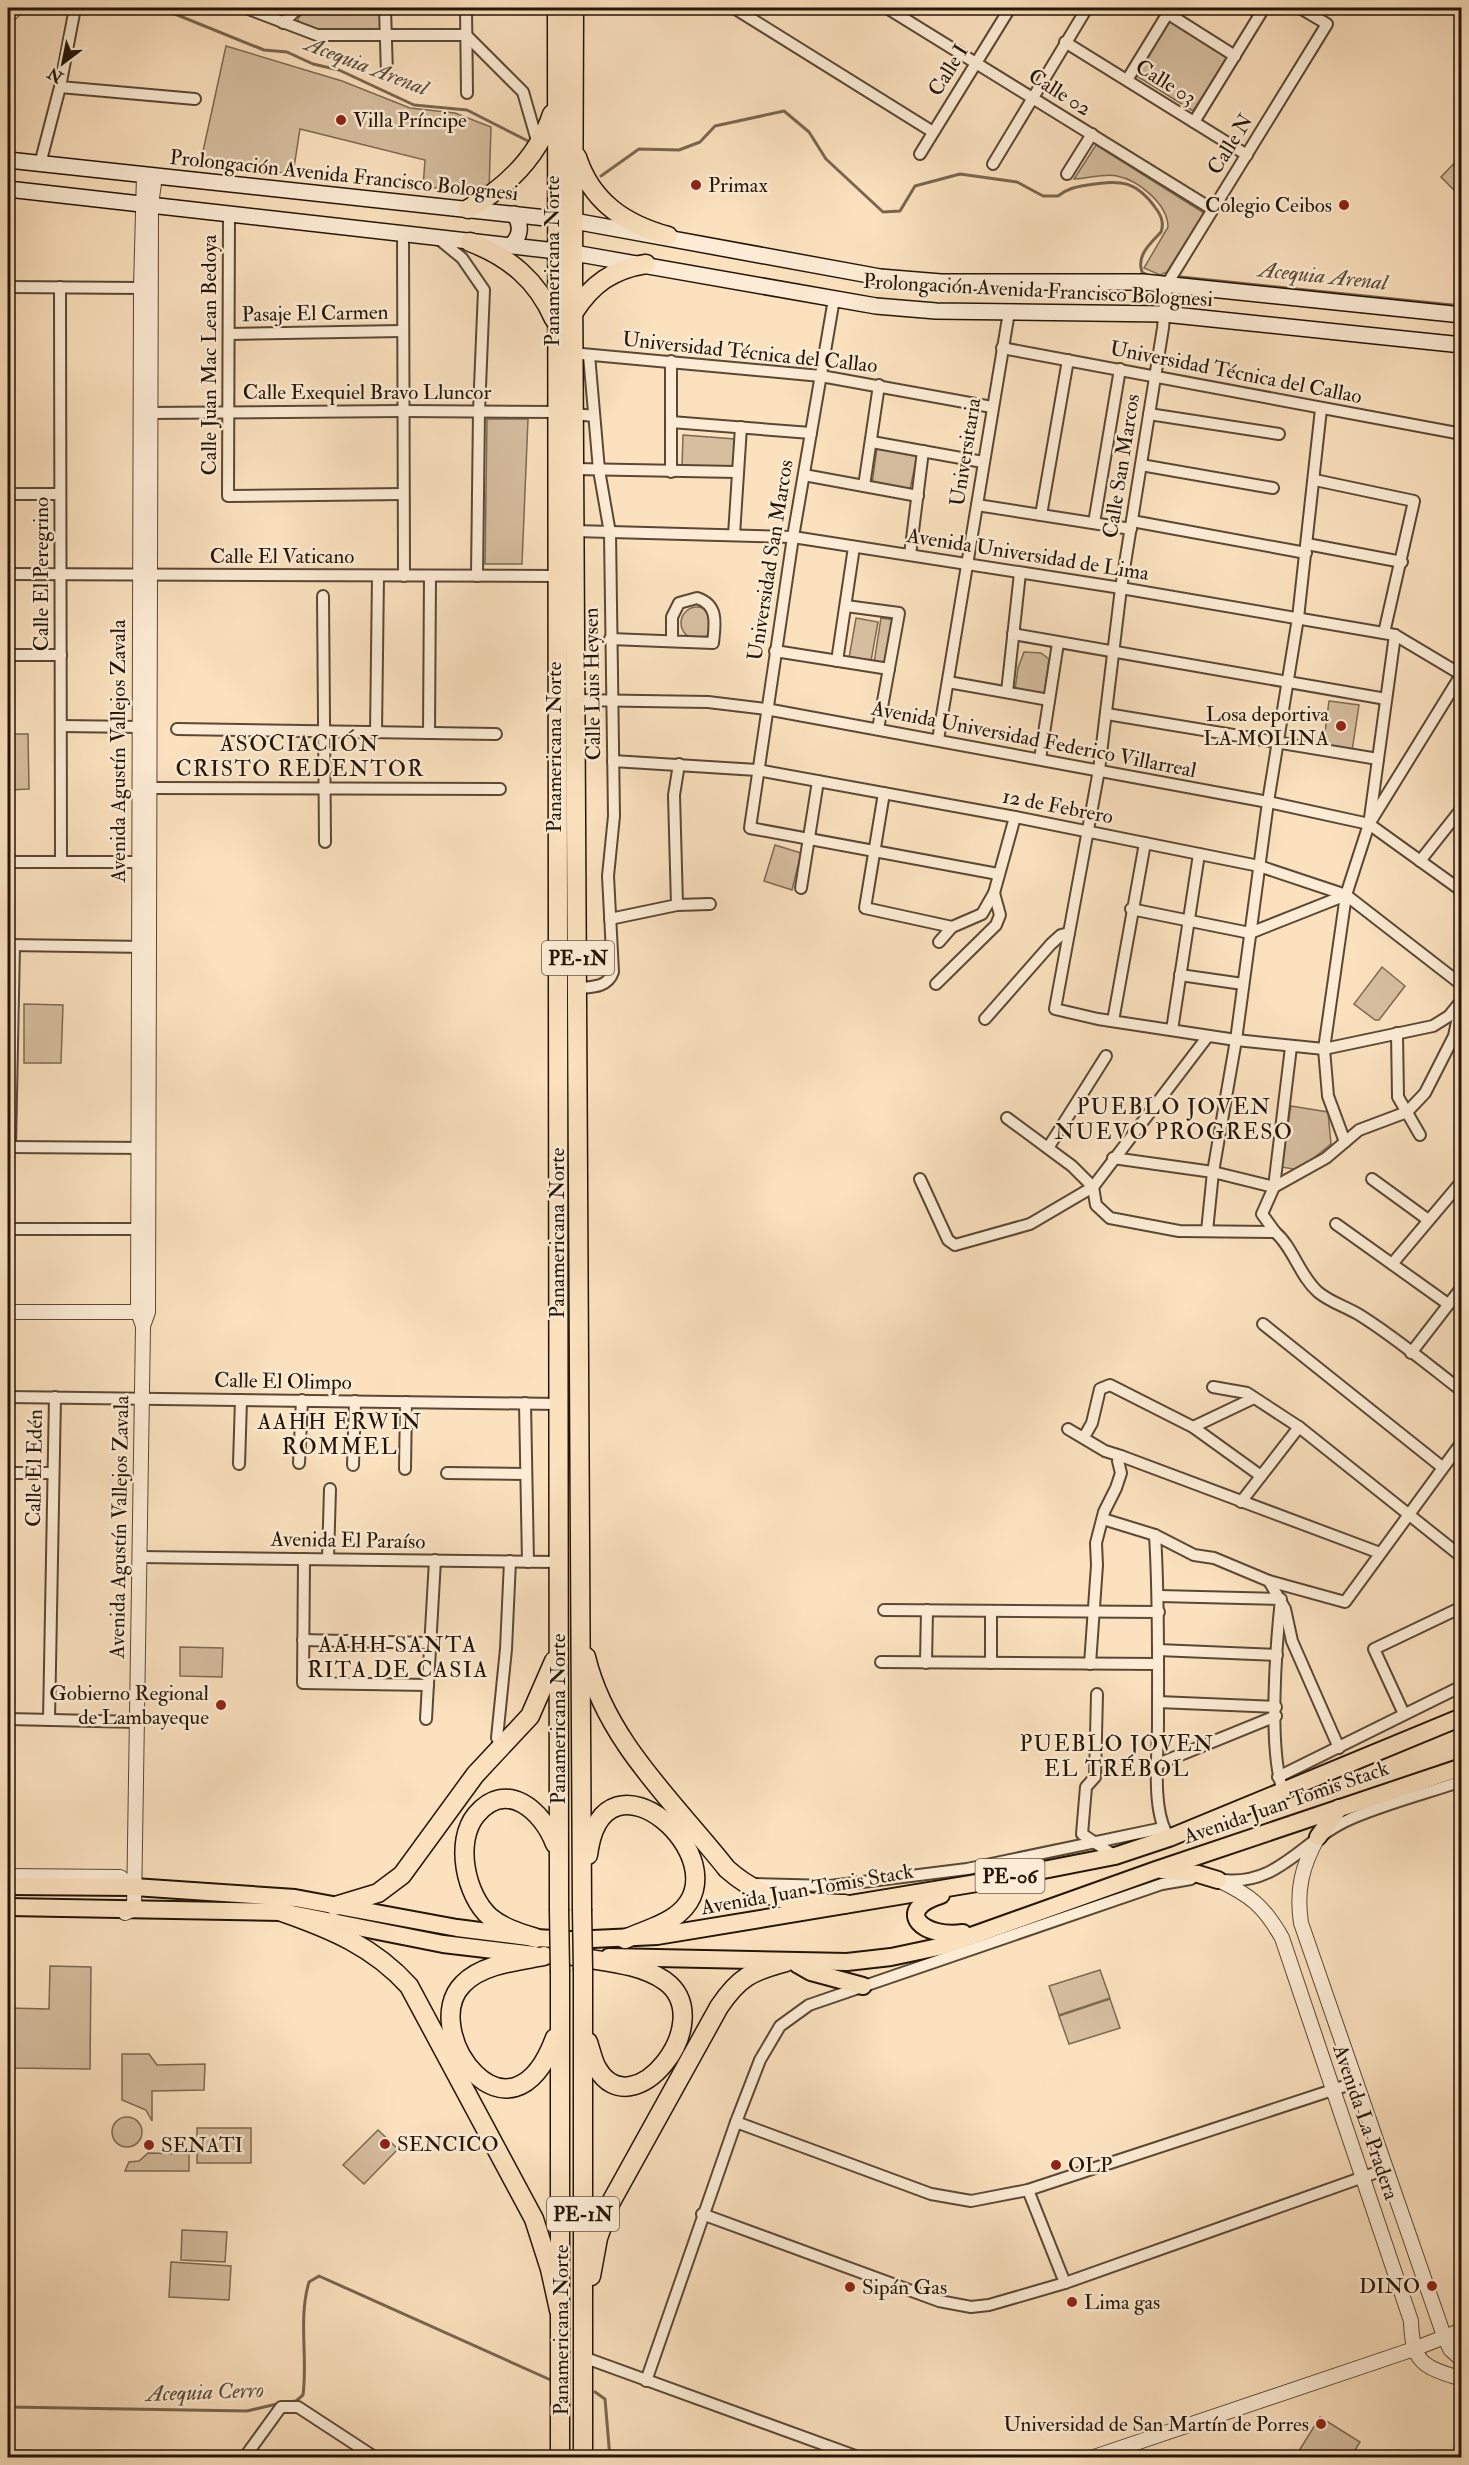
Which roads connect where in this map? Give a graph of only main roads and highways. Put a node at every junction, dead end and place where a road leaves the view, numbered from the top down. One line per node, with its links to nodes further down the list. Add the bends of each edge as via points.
1 (557, 8): 3 (highway, Panamericana Norte / PE-1N)
2 (574, 8): 4 (highway, Panamericana Norte / PE-1N)
3 (556, 100): 7 (highway, via 539,145 508,182); 9 (highway, Panamericana Norte / PE-1N)
4 (574, 144): 9 (highway, Panamericana Norte / PE-1N); 10 (highway, via 582,171 611,210 644,230)
5 (8, 160): 7 (main road, Prolongación Avenida Francisco Bolognesi)
6 (8, 189): 11 (main road, Prolongación Avenida Francisco Bolognesi)
7 (468, 209): 8 (main road, Prolongación Avenida Francisco Bolognesi)
8 (514, 214): 9 (main road, Prolongación Avenida Francisco Bolognesi); 12 (main road, via 520,228)
9 (565, 220): 10 (main road, Prolongación Avenida Francisco Bolognesi); 13 (highway, Panamericana Norte / PE-1N)
10 (668, 236): 16 (main road, Prolongación Avenida Francisco Bolognesi, via 880,277 941,282 1167,284)
11 (470, 242): 12 (main road, Prolongación Avenida Francisco Bolognesi); 17 (highway, via 489,249 523,272 548,305)
12 (510, 246): 13 (main road, Prolongación Avenida Francisco Bolognesi)
13 (565, 252): 14 (main road, Prolongación Avenida Francisco Bolognesi); 15 (highway, Panamericana Norte / PE-1N); 17 (highway, Panamericana Norte / PE-1N)
14 (646, 264): 15 (highway, via 614,273 598,283); 18 (main road, Prolongación Avenida Francisco Bolognesi, via 905,309 1164,314)
15 (574, 312): 19 (highway, Panamericana Norte / PE-1N, via 582,354)
16 (1461, 315)
17 (556, 324): 19 (highway, Panamericana Norte / PE-1N)
18 (1461, 345)
19 (565, 413): 20 (highway, Panamericana Norte / PE-1N, via 575,469); 21 (highway, Panamericana Norte / PE-1N, via 556,576)
20 (580, 1629): 29 (highway, Panamericana Norte / PE-1N); 32 (highway, via 597,1693 618,1734 728,1869 745,1884 774,1898)
21 (558, 1651): 26 (highway, Panamericana Norte / PE-1N); 33 (highway, via 530,1716 475,1775 408,1869 378,1893)
22 (1461, 1717): 30 (main road, Avenida Juan Tomis Stack / PE-06, via 1281,1784 1115,1856)
23 (1461, 1767): 24 (main road, Avenida Juan Tomis Stack / PE-06)
24 (1339, 1808): 25 (main road); 27 (main road, Avenida Juan Tomis Stack / PE-06)
25 (1318, 1837)
26 (558, 1854): 37 (highway, via 549,1827 539,1815 512,1799 485,1806 468,1829 467,1874 478,1904 504,1927); 43 (highway, Panamericana Norte / PE-1N, bridge)
27 (1156, 1870): 28 (main road, PE-06); 36 (main road, Avenida Juan Tomis Stack / PE-06)
28 (1218, 1880)
29 (581, 1883): 38 (highway, via 594,1831 600,1819 616,1806 642,1806 673,1828 693,1861 693,1891 680,1913); 41 (highway, Panamericana Norte / PE-1N, bridge)
30 (976, 1883): 32 (main road, Avenida Juan Tomis Stack / PE-06); 36 (main road, via 923,1902 916,1914 918,1922 929,1932 940,1934)
31 (8, 1886): 33 (main road, Avenida Juan Tomis Stack, via 134,1887 295,1898)
32 (850, 1903): 38 (main road, Avenida Juan Tomis Stack / PE-06, via 714,1929)
33 (335, 1906): 37 (main road, Avenida Juan Tomis Stack)
34 (8, 1907): 35 (main road, Avenida Juan Tomis Stack)
35 (282, 1912): 39 (main road, Avenida Juan Tomis Stack, via 443,1944); 45 (highway, via 361,1945 409,1986 534,2220)
36 (1005, 1926): 40 (main road, Avenida Juan Tomis Stack / PE-06, via 891,1958)
37 (536, 1938): 38 (main road, Avenida Juan Tomis Stack / PE-06)
38 (625, 1939)
39 (544, 1956): 41 (main road, Avenida Juan Tomis Stack / PE-06); 43 (highway, via 487,1970 463,1984 451,2004 452,2030 476,2075 484,2083 507,2090 518,2087 539,2071)
40 (790, 1962): 41 (main road, Avenida Juan Tomis Stack / PE-06); 42 (main road); 46 (highway, via 745,1976 731,1989 710,2021 611,2202 598,2238)
41 (578, 1963): 44 (highway, Panamericana Norte / PE-1N); 44 (highway, via 646,1971 670,1986 681,2000 682,2025 672,2053 655,2075 637,2086 605,2078 597,2068)
42 (863, 1986)
43 (558, 2028): 45 (highway, Panamericana Norte / PE-1N)
44 (584, 2028): 46 (highway, Panamericana Norte / PE-1N)
45 (559, 2310): 47 (highway, Panamericana Norte / PE-1N)
46 (583, 2319): 48 (highway, Panamericana Norte / PE-1N)
47 (560, 2457)
48 (583, 2457)

